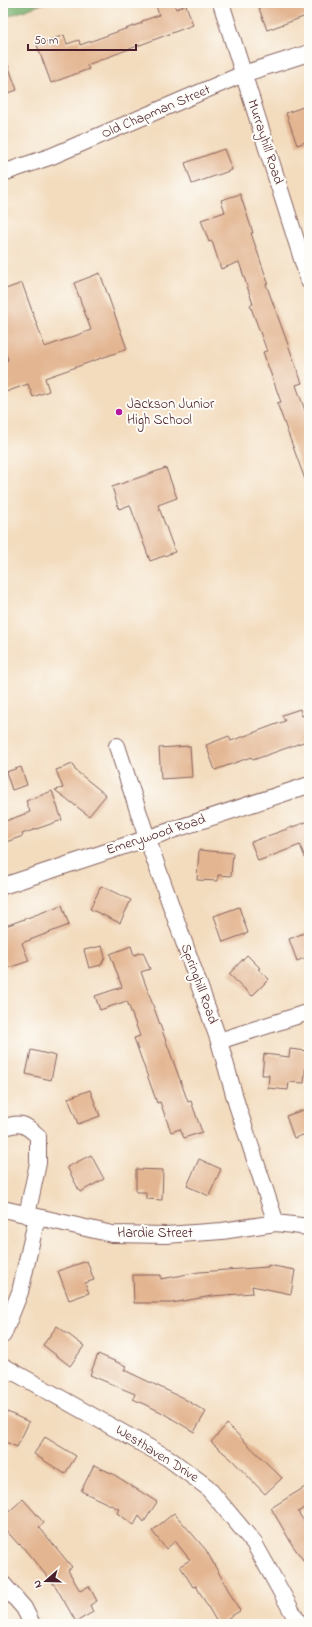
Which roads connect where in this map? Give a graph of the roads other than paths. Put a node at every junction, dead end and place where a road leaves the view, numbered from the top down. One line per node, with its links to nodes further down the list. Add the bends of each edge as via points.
1 (221, 3): 3 (street, Murrayhill Road)
2 (309, 53): 3 (street, Old Chapman Street)
3 (244, 74): 4 (street, Old Chapman Street, via 52,156); 5 (street, Murrayhill Road)
4 (3, 174)
5 (309, 281)
6 (116, 746): 8 (street, Springhill Road)
7 (309, 785): 8 (street, Emerywood Road)
8 (147, 838): 9 (street, Emerywood Road); 11 (street, Springhill Road)
9 (3, 886)
10 (309, 1012): 11 (street)
11 (219, 1041): 15 (street, Springhill Road)
12 (3, 1128): 14 (street, via 14,1124 27,1126 38,1136 38,1163)
13 (3, 1209): 14 (street, Hardie Street)
14 (32, 1216): 15 (street, Hardie Street, via 112,1234 166,1235 222,1231); 17 (street, via 20,1292)
15 (276, 1223): 16 (street, Hardie Street)
16 (309, 1227)
17 (3, 1335)
18 (3, 1366): 21 (street, Westhaven Drive, via 168,1458 208,1487 254,1543)
19 (3, 1584): 20 (street, via 24,1608)
20 (32, 1624)
21 (299, 1624)

